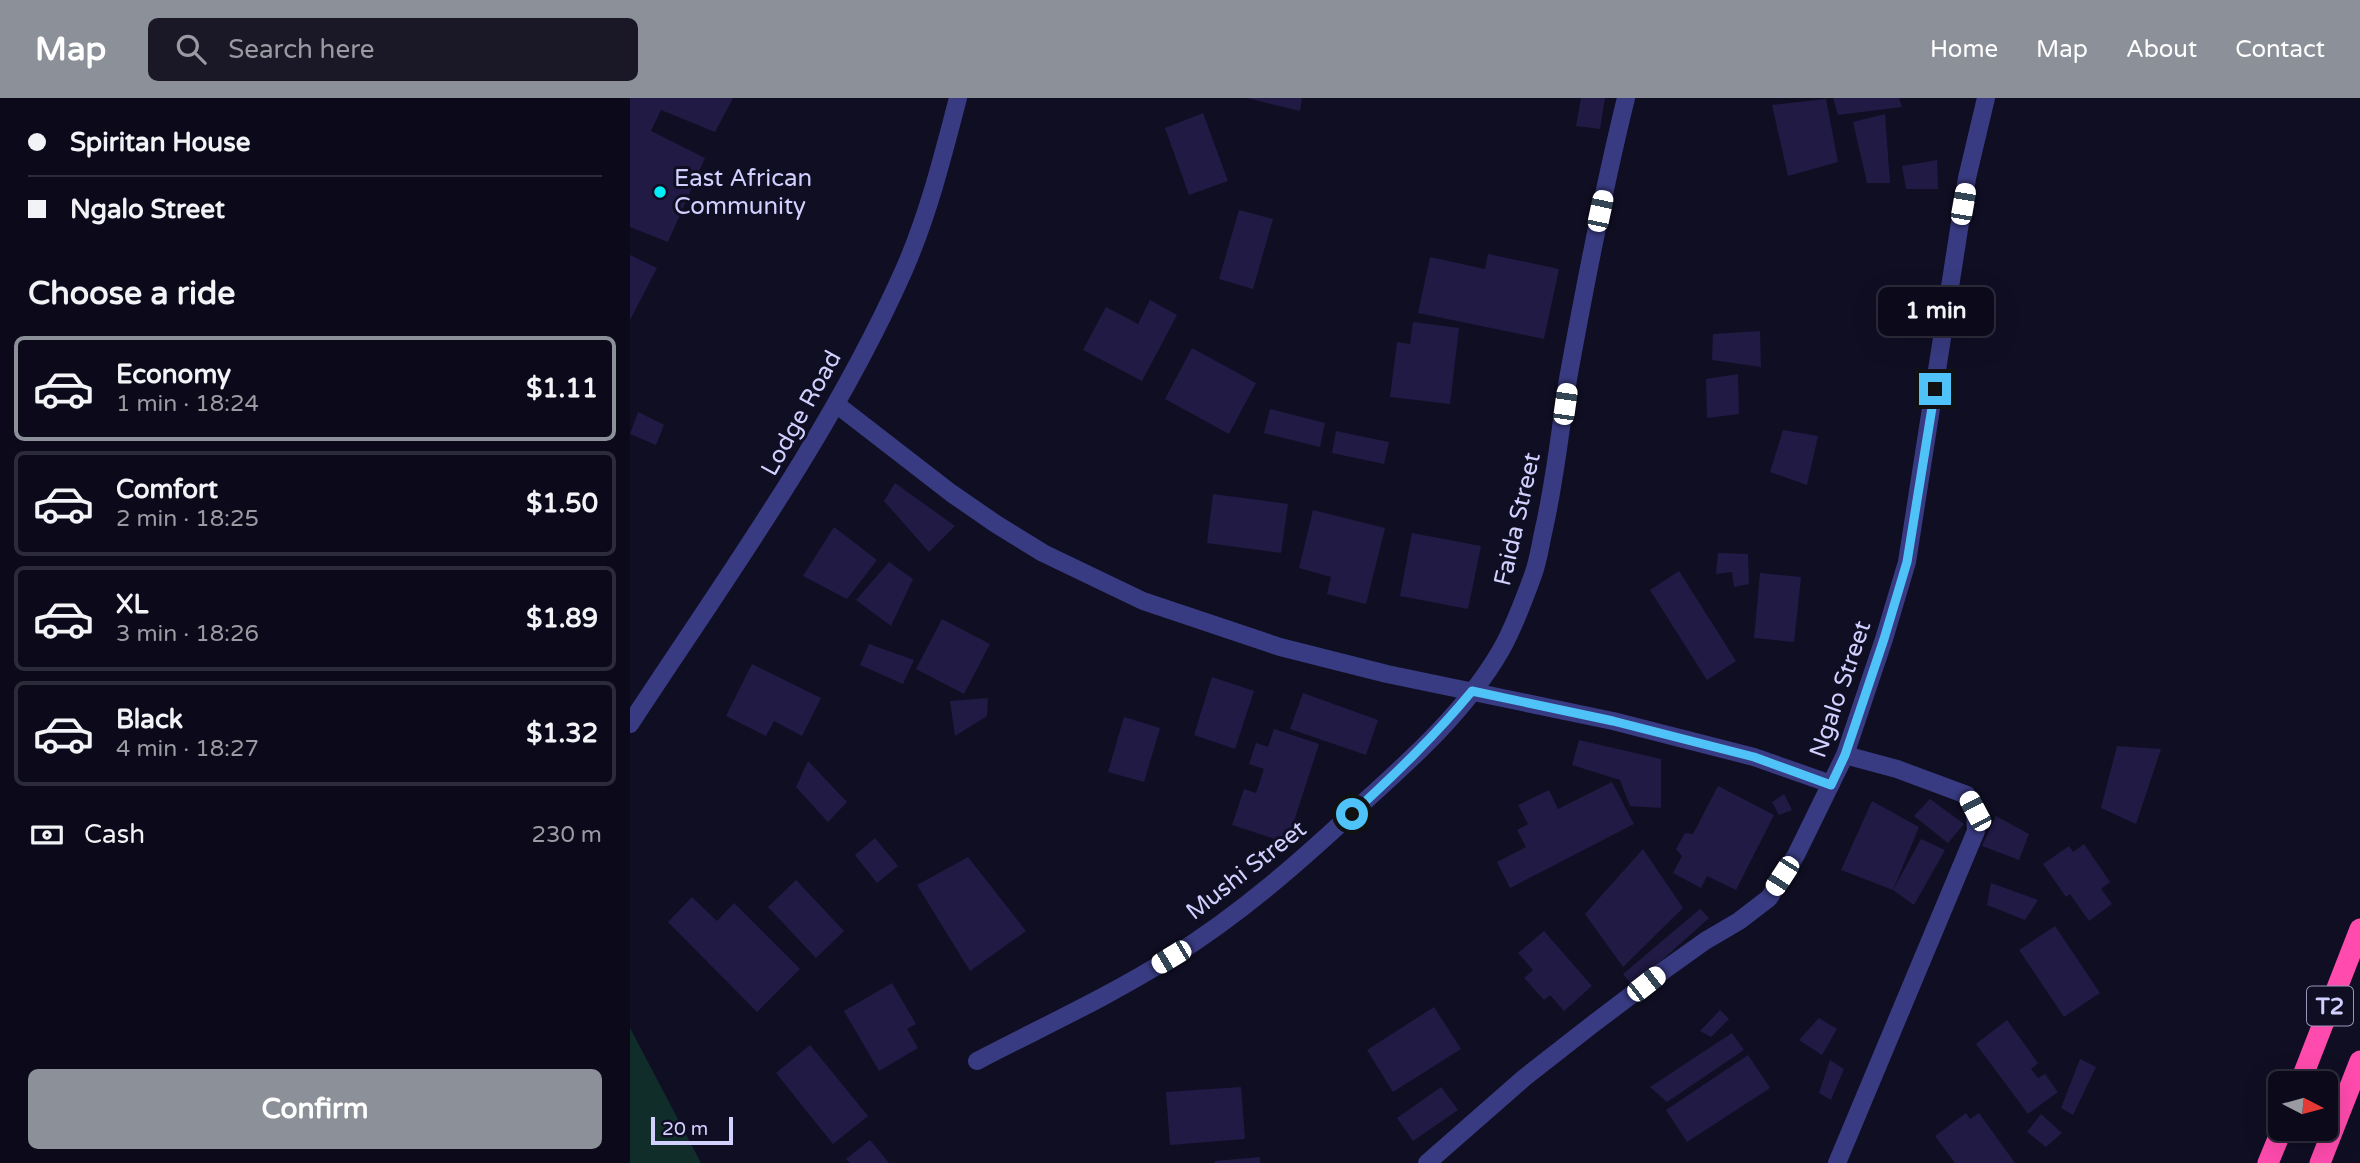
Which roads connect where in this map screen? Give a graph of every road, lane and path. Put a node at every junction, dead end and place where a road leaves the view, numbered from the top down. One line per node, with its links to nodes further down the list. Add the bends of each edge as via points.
1 (958, 98): 4 (street, Lodge Road, via 938,177 904,269)
2 (1626, 98): 5 (street, Faida Street, via 1594,236 1534,572 1500,651)
3 (1986, 98): 7 (street, Ngalo Street, via 1965,191 1907,562)
4 (836, 404): 5 (street, via 996,524 1043,553 1143,601 1280,647); 6 (street, Lodge Road, via 774,509)
5 (1472, 691): 8 (street, via 1754,757); 10 (street, Mushi Street, via 1409,761 1304,858 1223,922 1110,993)
6 (630, 724)
7 (1845, 755): 8 (street, Ngalo Street); 15 (street, via 1967,795 1975,811 1976,831)
8 (1831, 785): 14 (street, Ngalo Street, via 1769,898 1593,1024)
9 (2360, 929): 12 (highway, T2)
10 (977, 1061)
11 (2359, 1067): 17 (highway)
12 (2305, 1071)
13 (2277, 1141): 16 (highway)
14 (1427, 1163)
15 (1836, 1163)
16 (2268, 1163)
17 (2320, 1163)

